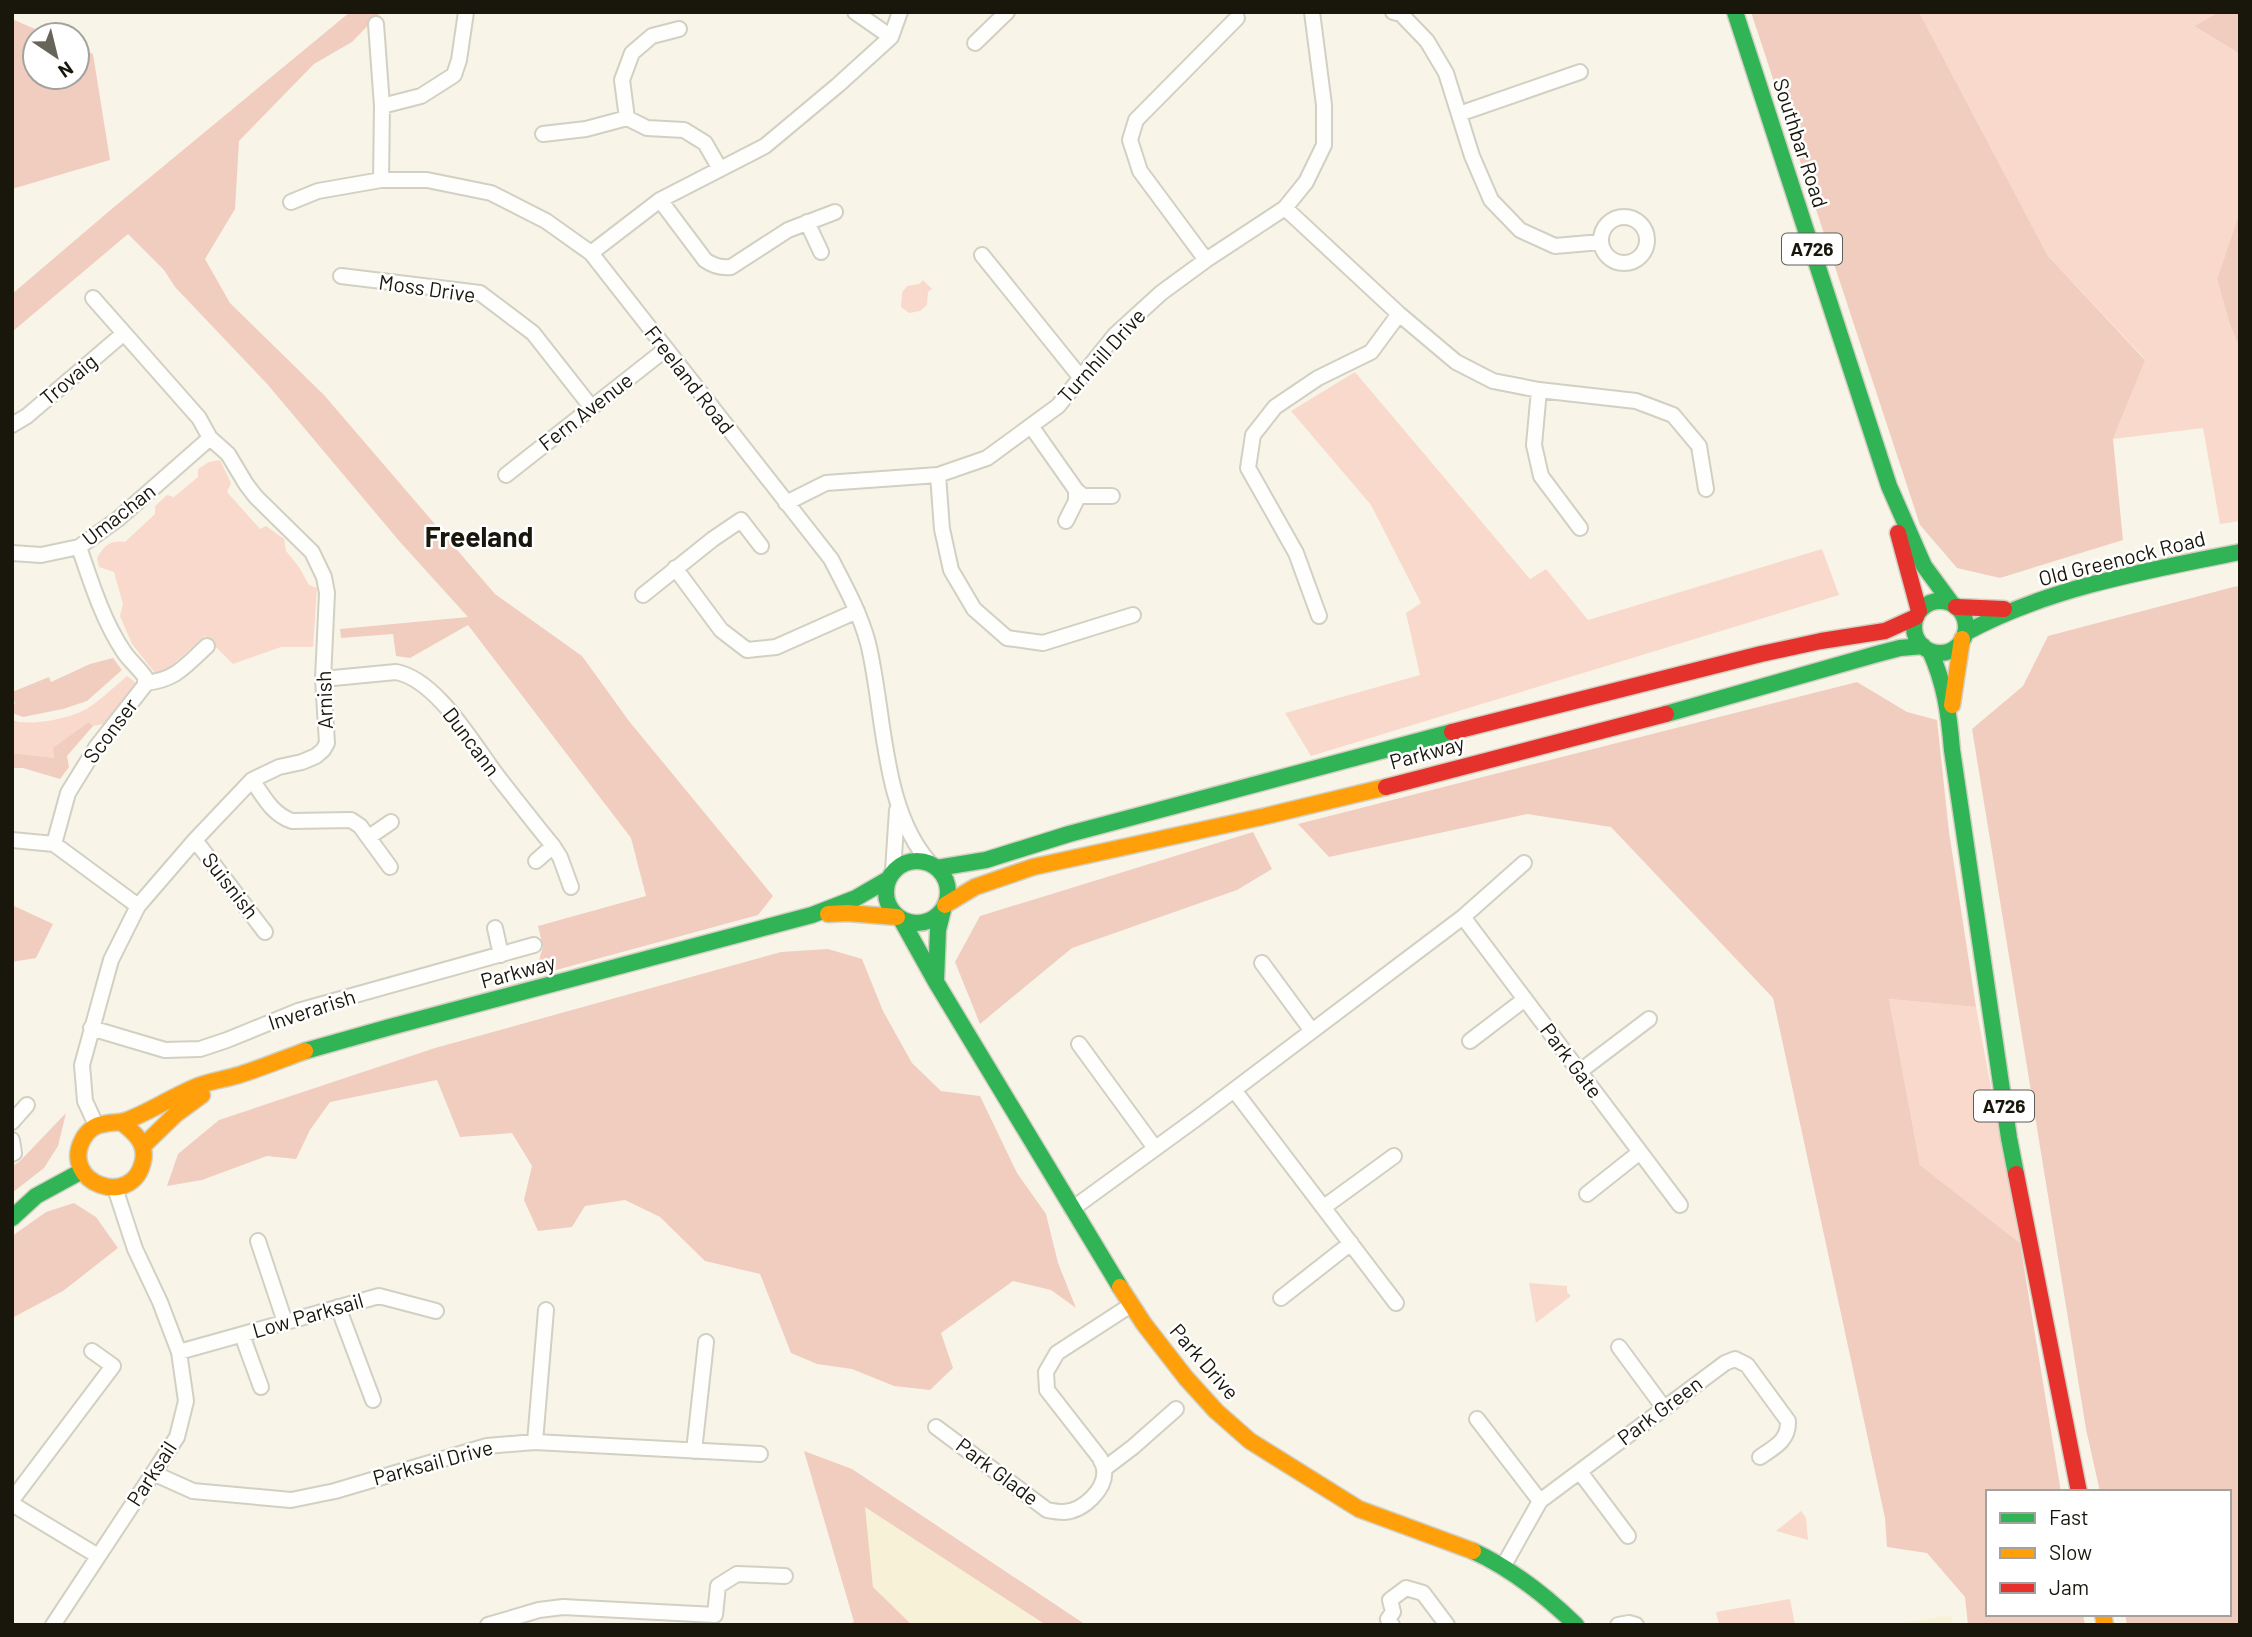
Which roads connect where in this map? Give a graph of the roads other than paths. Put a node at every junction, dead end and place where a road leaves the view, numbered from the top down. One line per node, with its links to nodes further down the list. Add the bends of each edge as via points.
1 (466, 12): 14 (street, via 454,75 421,96)
2 (855, 12): 11 (street)
3 (900, 12): 11 (street)
4 (1007, 12): 12 (street)
5 (1312, 12): 22 (street, Turnhill Drive, via 1324,106 1324,145 1306,182)
6 (1393, 12): 15 (street, via 1401,14 1427,41 1446,73)
7 (1735, 12): 43 (street, Southbar Road / A726)
8 (1237, 18): 29 (street, via 1136,120 1130,140 1140,171)
9 (376, 24): 14 (street)
10 (679, 29): 16 (street, via 652,36 632,53 622,80)
11 (891, 37): 18 (street, via 765,146)
12 (975, 43)
13 (1580, 72): 15 (street)
14 (382, 106): 19 (street)
15 (1459, 114): 25 (street, via 1491,200 1520,230 1555,246)
16 (627, 118): 17 (street); 18 (street, via 647,128 684,130 705,143)
17 (543, 134)
18 (720, 169): 20 (street)
19 (381, 180): 21 (street, Freeland Road, via 318,191); 27 (street, Freeland Road, via 427,180 491,193 547,221)
20 (660, 200): 24 (street, via 705,260 722,268 731,268); 27 (street)
21 (291, 202)
22 (1285, 208): 29 (street, Turnhill Drive); 32 (street)
23 (835, 212): 24 (street)
24 (807, 222): 26 (street)
25 (1601, 242)
26 (821, 251)
27 (591, 253): 34 (street, Freeland Road)
28 (982, 255): 35 (street)
29 (1206, 260): 35 (street, Turnhill Drive, via 1115,335)
30 (341, 276): 37 (street, Moss Drive, via 480,293 533,333)
31 (93, 298): 33 (street, Arnish)
32 (1399, 314): 36 (street, via 1456,362 1493,381); 61 (street, via 1371,352 1318,378 1275,407 1253,435 1248,468 1296,553)
33 (124, 334): 38 (street, Trovaig); 40 (street, Arnish, via 199,418)
34 (666, 349): 37 (street, Fern Avenue); 47 (street, Freeland Road)
35 (1081, 378): 39 (street, Turnhill Drive, via 1058,406)
36 (1539, 390): 44 (street, via 1636,401 1674,415 1699,446); 49 (street, via 1534,445 1541,476)
37 (592, 408): 41 (street, Fern Avenue)
38 (12, 425)
39 (1031, 426): 42 (street, Turnhill Drive, via 987,458); 45 (street)
40 (210, 438): 51 (street, Umachan); 65 (street, Arnish, via 228,454 256,497 318,561 327,593)
41 (506, 475)
42 (938, 475): 47 (street, Turnhill Drive, via 826,483); 60 (street, via 951,570 974,610 1007,638 1043,643)
43 (1889, 486): 56 (street, Southbar Road / A726, via 1924,566); 59 (street, Southbar Road / A726)
44 (1706, 489)
45 (1076, 491): 46 (street, via 1083,496); 48 (street)
46 (1112, 496)
47 (786, 503): 58 (street, Freeland Road, via 831,559)
48 (1066, 522)
49 (1580, 528)
50 (761, 546): 54 (street, via 741,520)
51 (79, 547): 53 (street, Umachan, via 41,555); 66 (street, Sconser, via 114,635)
52 (2240, 552): 57 (street, Old Greenock Road, via 2065,592)
53 (12, 553)
54 (675, 568): 55 (street); 58 (street, via 721,630 747,650 776,647)
55 (643, 595)
56 (1954, 605): 57 (street, Old Greenock Road); 59 (street, via 1934,601); 62 (street, via 1964,618)
57 (2016, 609): 62 (street, Old Greenock Road, via 1987,620)
58 (857, 611): 69 (street, Freeland Road, via 868,643)
59 (1917, 614): 64 (street, via 1914,632); 78 (street, Parkway, via 1885,631 1761,653 1500,719 1091,828 996,859)
60 (1133, 615)
61 (1319, 616)
62 (1964, 636): 64 (street, via 1945,652); 67 (street, A726)
63 (207, 646): 66 (street, via 171,678)
64 (1926, 648): 67 (street, A726, via 1941,676); 83 (street, Parkway, via 1900,648 1665,715 1299,808 1014,872 975,887)
65 (323, 679): 68 (street, Arnish, via 327,737 323,750); 75 (street, Duncann, via 396,672 416,679 449,709)
66 (145, 683): 74 (street, Sconser, via 68,793)
67 (1949, 717): 144 (street, A726, via 2009,1138)
68 (252, 780): 71 (street, via 283,818 351,820); 73 (street, Arnish)
69 (898, 802): 78 (street, Freeland Road, via 910,835); 80 (street, Freeland Road)
70 (391, 822): 71 (street)
71 (369, 837): 79 (street)
72 (12, 840): 74 (street)
73 (195, 840): 82 (street, Arnish); 88 (street, Suisnish)
74 (54, 844): 82 (street)
75 (553, 846): 76 (street); 81 (street, Duncann)
76 (536, 860)
77 (1524, 863): 85 (street)
78 (934, 866): 80 (street, via 910,861); 83 (street, via 946,879)
79 (390, 867)
80 (890, 876): 84 (street, Parkway, via 856,898); 86 (street, via 886,900)
81 (571, 887)
82 (138, 906): 95 (street, Arnish, via 111,960)
83 (944, 907): 86 (street, via 926,922); 92 (street, via 938,930)
84 (812, 915): 86 (street, Parkway, via 847,913); 100 (street, Parkway, via 410,1021)
85 (1463, 918): 93 (street, Park Gate); 96 (street)
86 (900, 919): 92 (street, Park Drive)
87 (495, 928): 90 (street)
88 (265, 932)
89 (534, 945): 90 (street, Inverarish)
90 (501, 955): 95 (street, Inverarish, via 298,1012 200,1049 165,1050)
91 (1262, 963): 96 (street)
92 (936, 982): 115 (street, Park Drive)
93 (1525, 999): 97 (street); 99 (street, Park Gate)
94 (1649, 1020): 99 (street)
95 (91, 1028): 105 (street, Arnish, via 82,1065 83,1090)
96 (1312, 1031): 101 (street)
97 (1470, 1041)
98 (1079, 1044): 107 (street)
99 (1579, 1072): 108 (street, Park Gate)
100 (237, 1075): 104 (street, Parkway, via 198,1086); 106 (street, Parkway, via 189,1102)
101 (1234, 1090): 107 (street); 114 (street)
102 (27, 1105): 103 (street)
103 (12, 1122)
104 (121, 1122): 105 (street); 106 (street, via 136,1133)
105 (96, 1125): 110 (street, via 81,1140)
106 (143, 1146): 111 (street, via 144,1158 135,1178)
107 (1154, 1148): 115 (street)
108 (1640, 1153): 112 (street); 113 (street, Park Gate)
109 (1394, 1156): 114 (street)
110 (82, 1171): 111 (street, via 96,1185); 116 (street, via 36,1196)
111 (115, 1188): 130 (street, Parksail, via 131,1239)
112 (1587, 1194)
113 (1679, 1205)
114 (1324, 1207): 118 (street)
115 (1072, 1209): 121 (street, Park Drive)
116 (12, 1217)
117 (258, 1241): 125 (street)
118 (1351, 1243): 119 (street); 120 (street)
119 (1281, 1298)
120 (1396, 1303)
121 (1132, 1305): 141 (street, via 1057,1353 1046,1372 1046,1390); 149 (street, Park Drive, via 1192,1386 1251,1442 1365,1512)
122 (338, 1307): 124 (street, Low Parksail, via 379,1296); 125 (street, Low Parksail); 132 (street)
123 (546, 1310): 137 (street)
124 (436, 1311)
125 (285, 1322): 126 (street, Low Parksail)
126 (242, 1335): 130 (street, Low Parksail); 131 (street)
127 (706, 1342): 138 (street)
128 (1619, 1347): 133 (street)
129 (92, 1352): 146 (street, via 113,1366)
130 (179, 1352): 143 (street, Parksail, via 186,1401 177,1437)
131 (261, 1387)
132 (373, 1400)
133 (1664, 1408): 140 (street, Park Green, via 1725,1363 1735,1359 1747,1365 1788,1421 1784,1440); 142 (street, Park Green)
134 (1176, 1409): 141 (street)
135 (1477, 1419): 145 (street)
136 (936, 1427): 141 (street, Park Glade, via 1047,1510 1080,1508 1098,1490)
137 (535, 1442): 138 (street, Parksail Drive); 143 (street, Parksail Drive, via 487,1446 290,1500 193,1491)
138 (694, 1451): 139 (street, Parksail Drive)
139 (760, 1454)
140 (1760, 1457)
141 (1104, 1469)
142 (1580, 1472): 145 (street, Park Green); 147 (street)
143 (153, 1473): 148 (street, Parksail)
144 (2079, 1490)
145 (1540, 1501): 149 (street, Park Green)
146 (12, 1502): 148 (street)
147 (1628, 1536)
148 (98, 1556): 152 (street, Parksail)
149 (1504, 1565): 156 (street, Park Drive, via 1547,1595)
150 (785, 1576): 151 (street, via 737,1574 718,1586 715,1615 579,1606 539,1610)
151 (519, 1620): 153 (street)
152 (53, 1625)
153 (488, 1625)
154 (1392, 1625): 155 (street, via 1388,1619 1393,1612 1390,1600 1406,1588 1423,1592)
155 (1447, 1625)
156 (1576, 1625)
157 (1618, 1625): 158 (street)
158 (1636, 1625)

